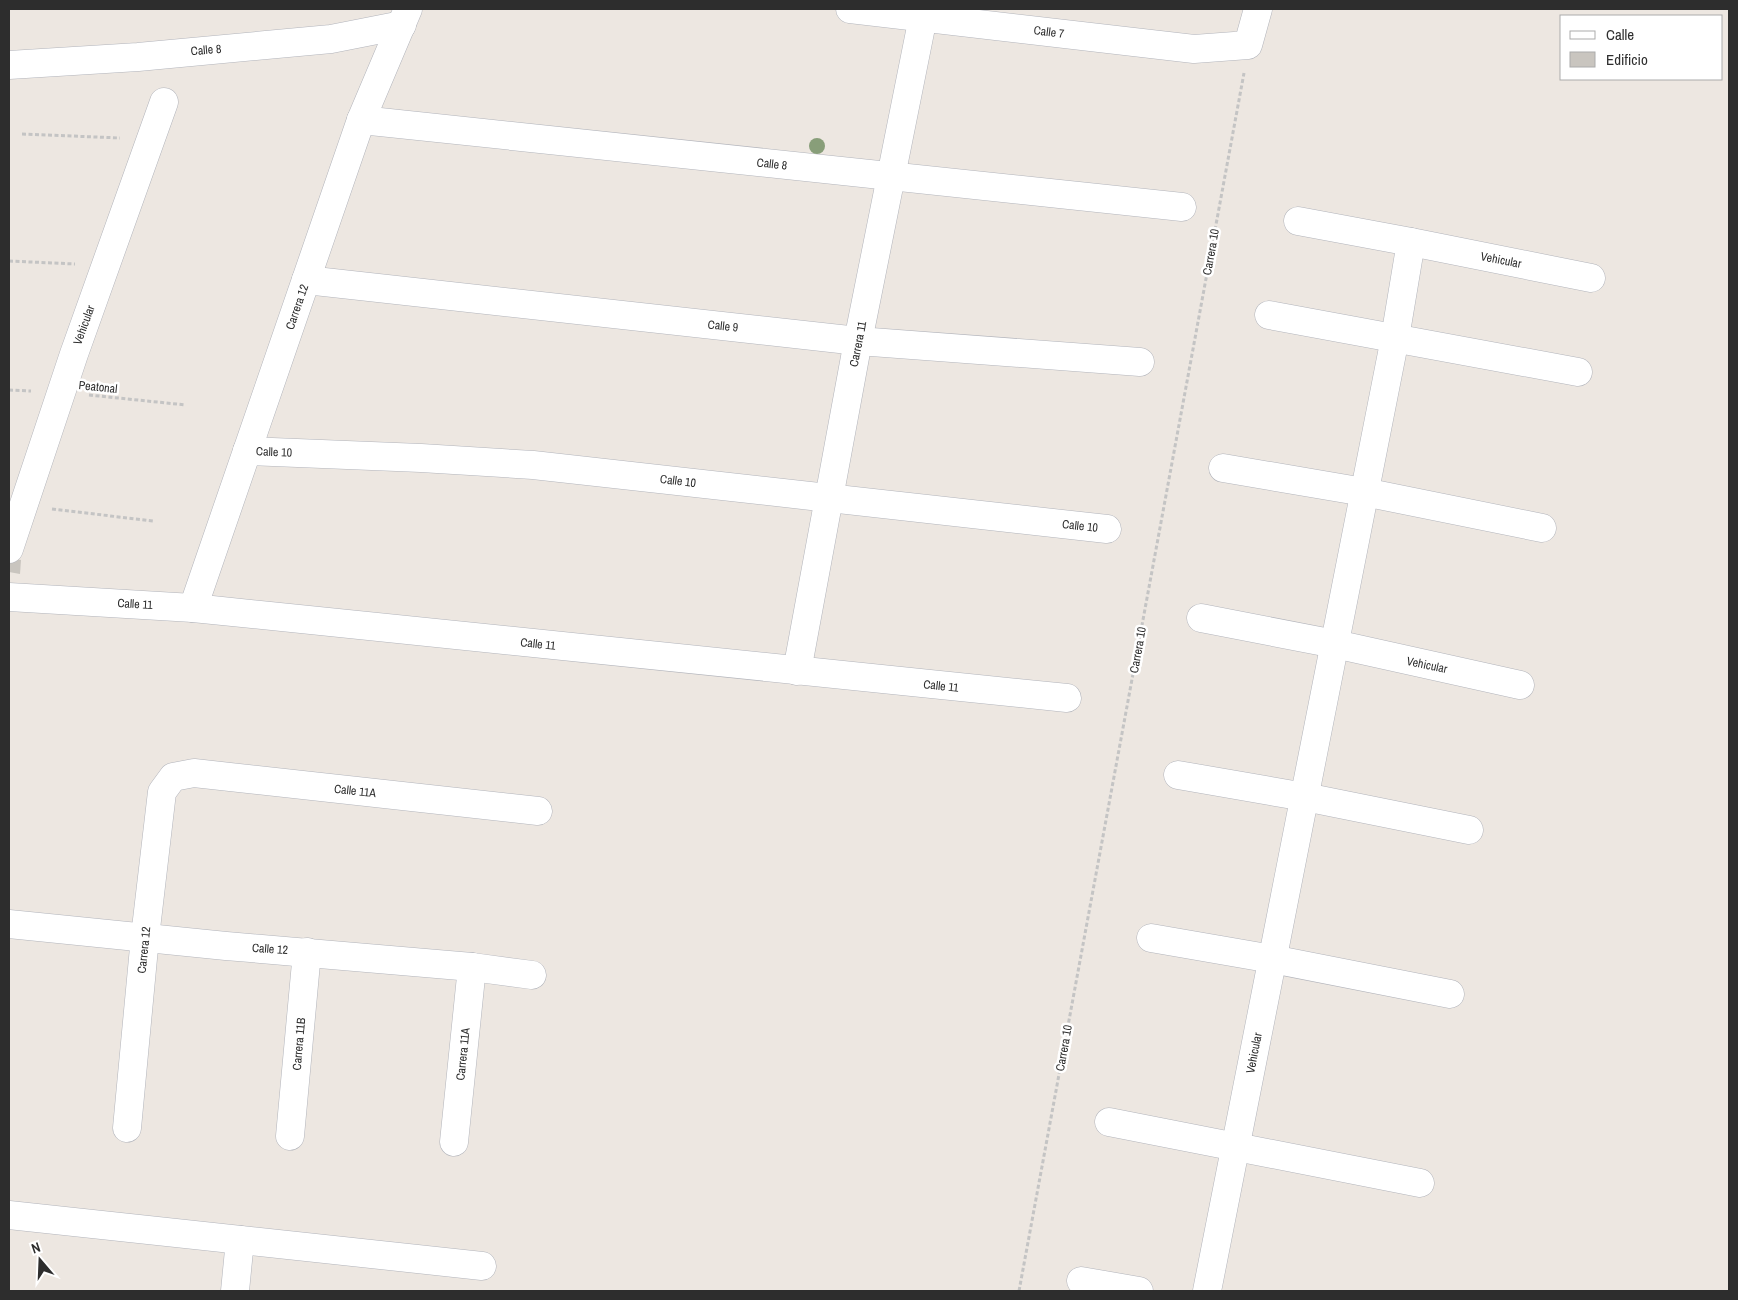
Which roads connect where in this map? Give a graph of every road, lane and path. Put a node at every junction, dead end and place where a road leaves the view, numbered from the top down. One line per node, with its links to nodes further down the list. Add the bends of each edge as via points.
1 (850, 9): 4 (street, Calle 7)
2 (1258, 9): 5 (street)
3 (405, 17): 6 (street, Calle 8, via 331,39); 8 (street, Carrera 12)
4 (923, 17): 5 (street, Calle 7, via 1194,49); 11 (street, Carrera 11)
5 (1248, 45): 67 (path, Carrera 10)
6 (9, 65)
7 (164, 102): 10 (street, Vehicular)
8 (361, 120): 11 (street, Calle 8); 18 (street, Carrera 12)
9 (22, 134): 10 (path)
10 (151, 139): 16 (street, Vehicular)
11 (892, 176): 12 (street, Calle 8); 21 (street, Carrera 11)
12 (1182, 207)
13 (1298, 221): 14 (street, Vehicular)
14 (1411, 242): 17 (street, Vehicular); 20 (street, Vehicular)
15 (9, 261): 16 (path)
16 (105, 266): 25 (street, Vehicular)
17 (1591, 278)
18 (306, 280): 21 (street, Calle 9); 27 (street, Carrera 12)
19 (1269, 315): 20 (street)
20 (1395, 338): 23 (street); 29 (street, Vehicular)
21 (858, 341): 22 (street, Calle 9); 30 (street, Carrera 11)
22 (1140, 362)
23 (1578, 372)
24 (9, 390): 25 (path, Peatonal)
25 (61, 392): 26 (path, Peatonal); 31 (street, Vehicular)
26 (186, 405)
27 (247, 451): 30 (street, Calle 10, via 533,465); 37 (street, Carrera 12)
28 (1223, 468): 29 (street)
29 (1364, 492): 33 (street); 39 (street, Vehicular)
30 (830, 499): 34 (street, Calle 10); 40 (street, Carrera 11)
31 (23, 506): 32 (path); 35 (street, Vehicular)
32 (153, 521)
33 (1542, 528)
34 (1107, 529)
35 (9, 549)
36 (9, 597): 37 (street, Calle 11)
37 (193, 608): 40 (street, Calle 11)
38 (1201, 618): 39 (street, Vehicular)
39 (1335, 644): 41 (street, Vehicular); 45 (street, Vehicular)
40 (797, 671): 42 (street, Calle 11)
41 (1520, 685)
42 (1067, 698)
43 (1178, 775): 45 (street)
44 (173, 776): 46 (street, Calle 11A, via 194,773); 49 (street, Carrera 12, via 162,792)
45 (1304, 797): 47 (street); 52 (street, Vehicular)
46 (538, 811)
47 (1469, 830)
48 (9, 924): 49 (street, Calle 12)
49 (145, 937): 51 (street, Calle 12); 57 (street, Carrera 12)
50 (1151, 938): 52 (street)
51 (307, 952): 53 (street, Calle 12); 58 (street, Carrera 11B)
52 (1272, 959): 55 (street); 60 (street, Vehicular)
53 (472, 967): 54 (street, Calle 12); 59 (street, Carrera 11A)
54 (532, 975)
55 (1450, 994)
56 (1109, 1122): 60 (street)
57 (127, 1128)
58 (290, 1136)
59 (454, 1142)
60 (1235, 1148): 61 (street); 69 (street, Vehicular)
61 (1420, 1183)
62 (9, 1215): 63 (street)
63 (240, 1240): 64 (street); 66 (street)
64 (482, 1266)
65 (1081, 1281): 68 (street)
66 (236, 1291)
67 (1020, 1291)
68 (1139, 1291)
69 (1207, 1291)

